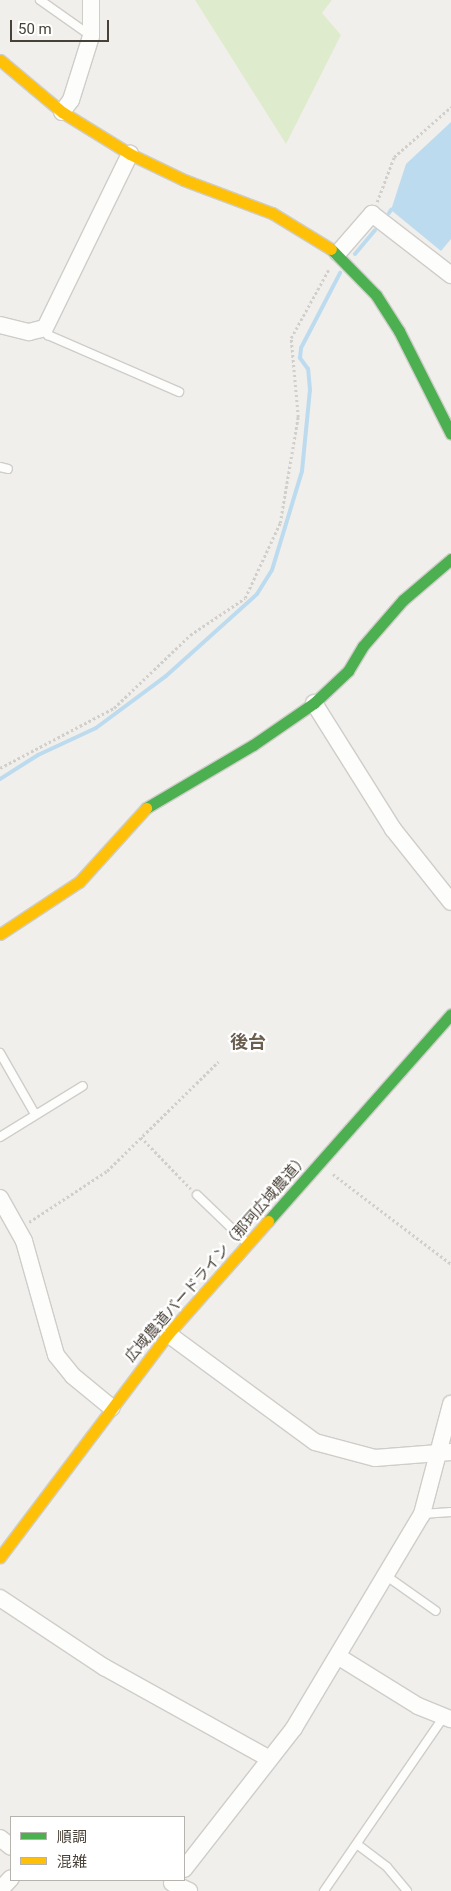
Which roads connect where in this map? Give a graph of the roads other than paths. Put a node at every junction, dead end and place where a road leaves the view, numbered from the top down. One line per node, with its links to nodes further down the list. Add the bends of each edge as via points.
1 (40, 0): 3 (lane)
2 (91, 0): 3 (street)
3 (91, 36): 5 (street, via 71,100)
4 (0, 60): 5 (street)
5 (62, 112): 6 (street)
6 (130, 154): 7 (street, via 184,180 272,212); 10 (street)
7 (338, 253): 8 (street, via 372,214); 12 (street, via 376,295)
8 (451, 275)
9 (1, 326): 10 (street, via 29,332)
10 (45, 328): 11 (lane, via 48,335)
11 (179, 392)
12 (451, 434)
13 (451, 559): 14 (street, via 403,600 363,646 348,671)
14 (314, 702): 15 (street, via 393,829); 16 (street, via 253,745 147,807 79,882)
15 (451, 902)
16 (0, 934)
17 (451, 1014): 24 (street, 広域農道バードライン（那珂広域農道）)
18 (0, 1053): 20 (lane)
19 (83, 1086): 20 (lane)
20 (35, 1114): 21 (lane)
21 (0, 1137)
22 (197, 1195): 24 (lane)
23 (0, 1198): 27 (street, via 18,1229 56,1355 73,1376)
24 (247, 1243): 25 (street, 広域農道バードライン（那珂広域農道）)
25 (168, 1334): 27 (street, 広域農道バードライン（那珂広域農道）); 28 (street, via 315,1442 375,1458)
26 (451, 1404): 28 (street)
27 (112, 1408): 31 (street, 広域農道バードライン（那珂広域農道）)
28 (443, 1454): 30 (street)
29 (451, 1512): 30 (lane)
30 (422, 1514): 32 (street)
31 (0, 1556)
32 (385, 1575): 34 (lane); 35 (street)
33 (0, 1598): 37 (street, via 104,1667)
34 (436, 1611)
35 (339, 1657): 36 (street, via 418,1706); 37 (street, via 294,1728)
36 (447, 1718): 39 (lane)
37 (268, 1758): 41 (street)
38 (0, 1838): 40 (street)
39 (358, 1845): 46 (lane); 47 (lane, via 387,1867)
40 (10, 1846)
41 (185, 1867)
42 (10, 1879): 44 (street)
43 (172, 1885): 45 (street)
44 (0, 1890)
45 (189, 1891)
46 (324, 1891)
47 (407, 1891)

